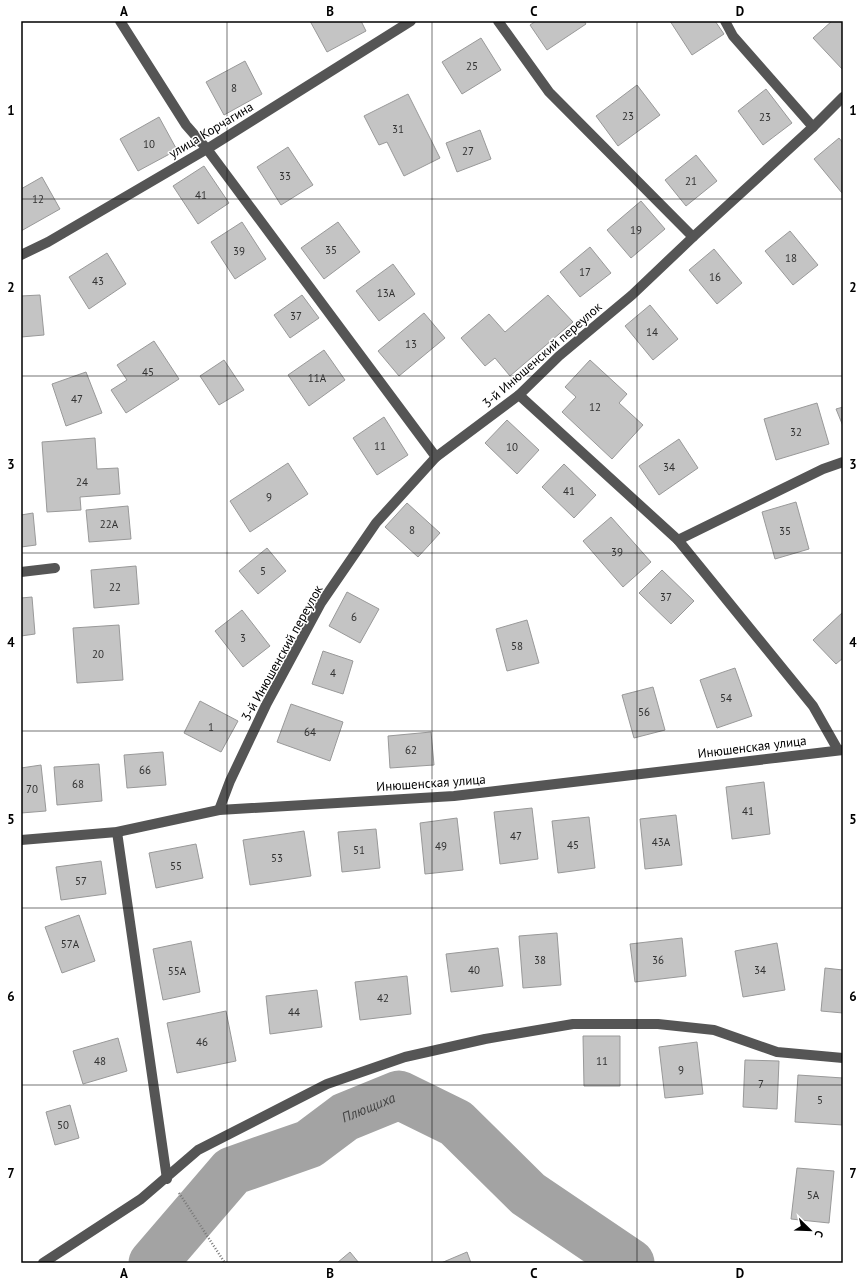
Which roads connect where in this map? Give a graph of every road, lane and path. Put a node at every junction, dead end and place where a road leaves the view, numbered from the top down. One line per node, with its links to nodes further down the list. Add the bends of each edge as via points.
1 (120, 21): 7 (street, via 186,126)
2 (411, 21): 7 (street, улица Корчагина)
3 (498, 21): 8 (street, via 549,92)
4 (725, 21): 6 (street, via 733,36)
5 (843, 97): 6 (street, 3-й Инюшенский переулок)
6 (814, 127): 8 (street, 3-й Инюшенский переулок)
7 (207, 149): 9 (street, улица Корчагина, via 48,242); 11 (street)
8 (693, 237): 10 (street, 3-й Инюшенский переулок)
9 (21, 255)
10 (519, 395): 11 (street, 3-й Инюшенский переулок); 13 (street)
11 (436, 457): 17 (street, 3-й Инюшенский переулок, via 376,523 321,603 266,705)
12 (843, 462): 13 (street, via 823,469)
13 (678, 540): 16 (street, via 812,706)
14 (55, 568): 15 (street)
15 (21, 572)
16 (840, 750): 17 (street, Инюшенская улица, via 454,796)
17 (219, 810): 18 (street, Инюшенская улица)
18 (117, 832): 19 (street, Инюшенская улица); 21 (street)
19 (21, 840)
20 (843, 1058): 21 (street, via 777,1052 714,1030 658,1024 573,1024 485,1039 404,1057 327,1084 198,1150)
21 (167, 1179): 23 (street, via 141,1200)
22 (182, 1197): 24 (path)
23 (43, 1263)
24 (225, 1263)

